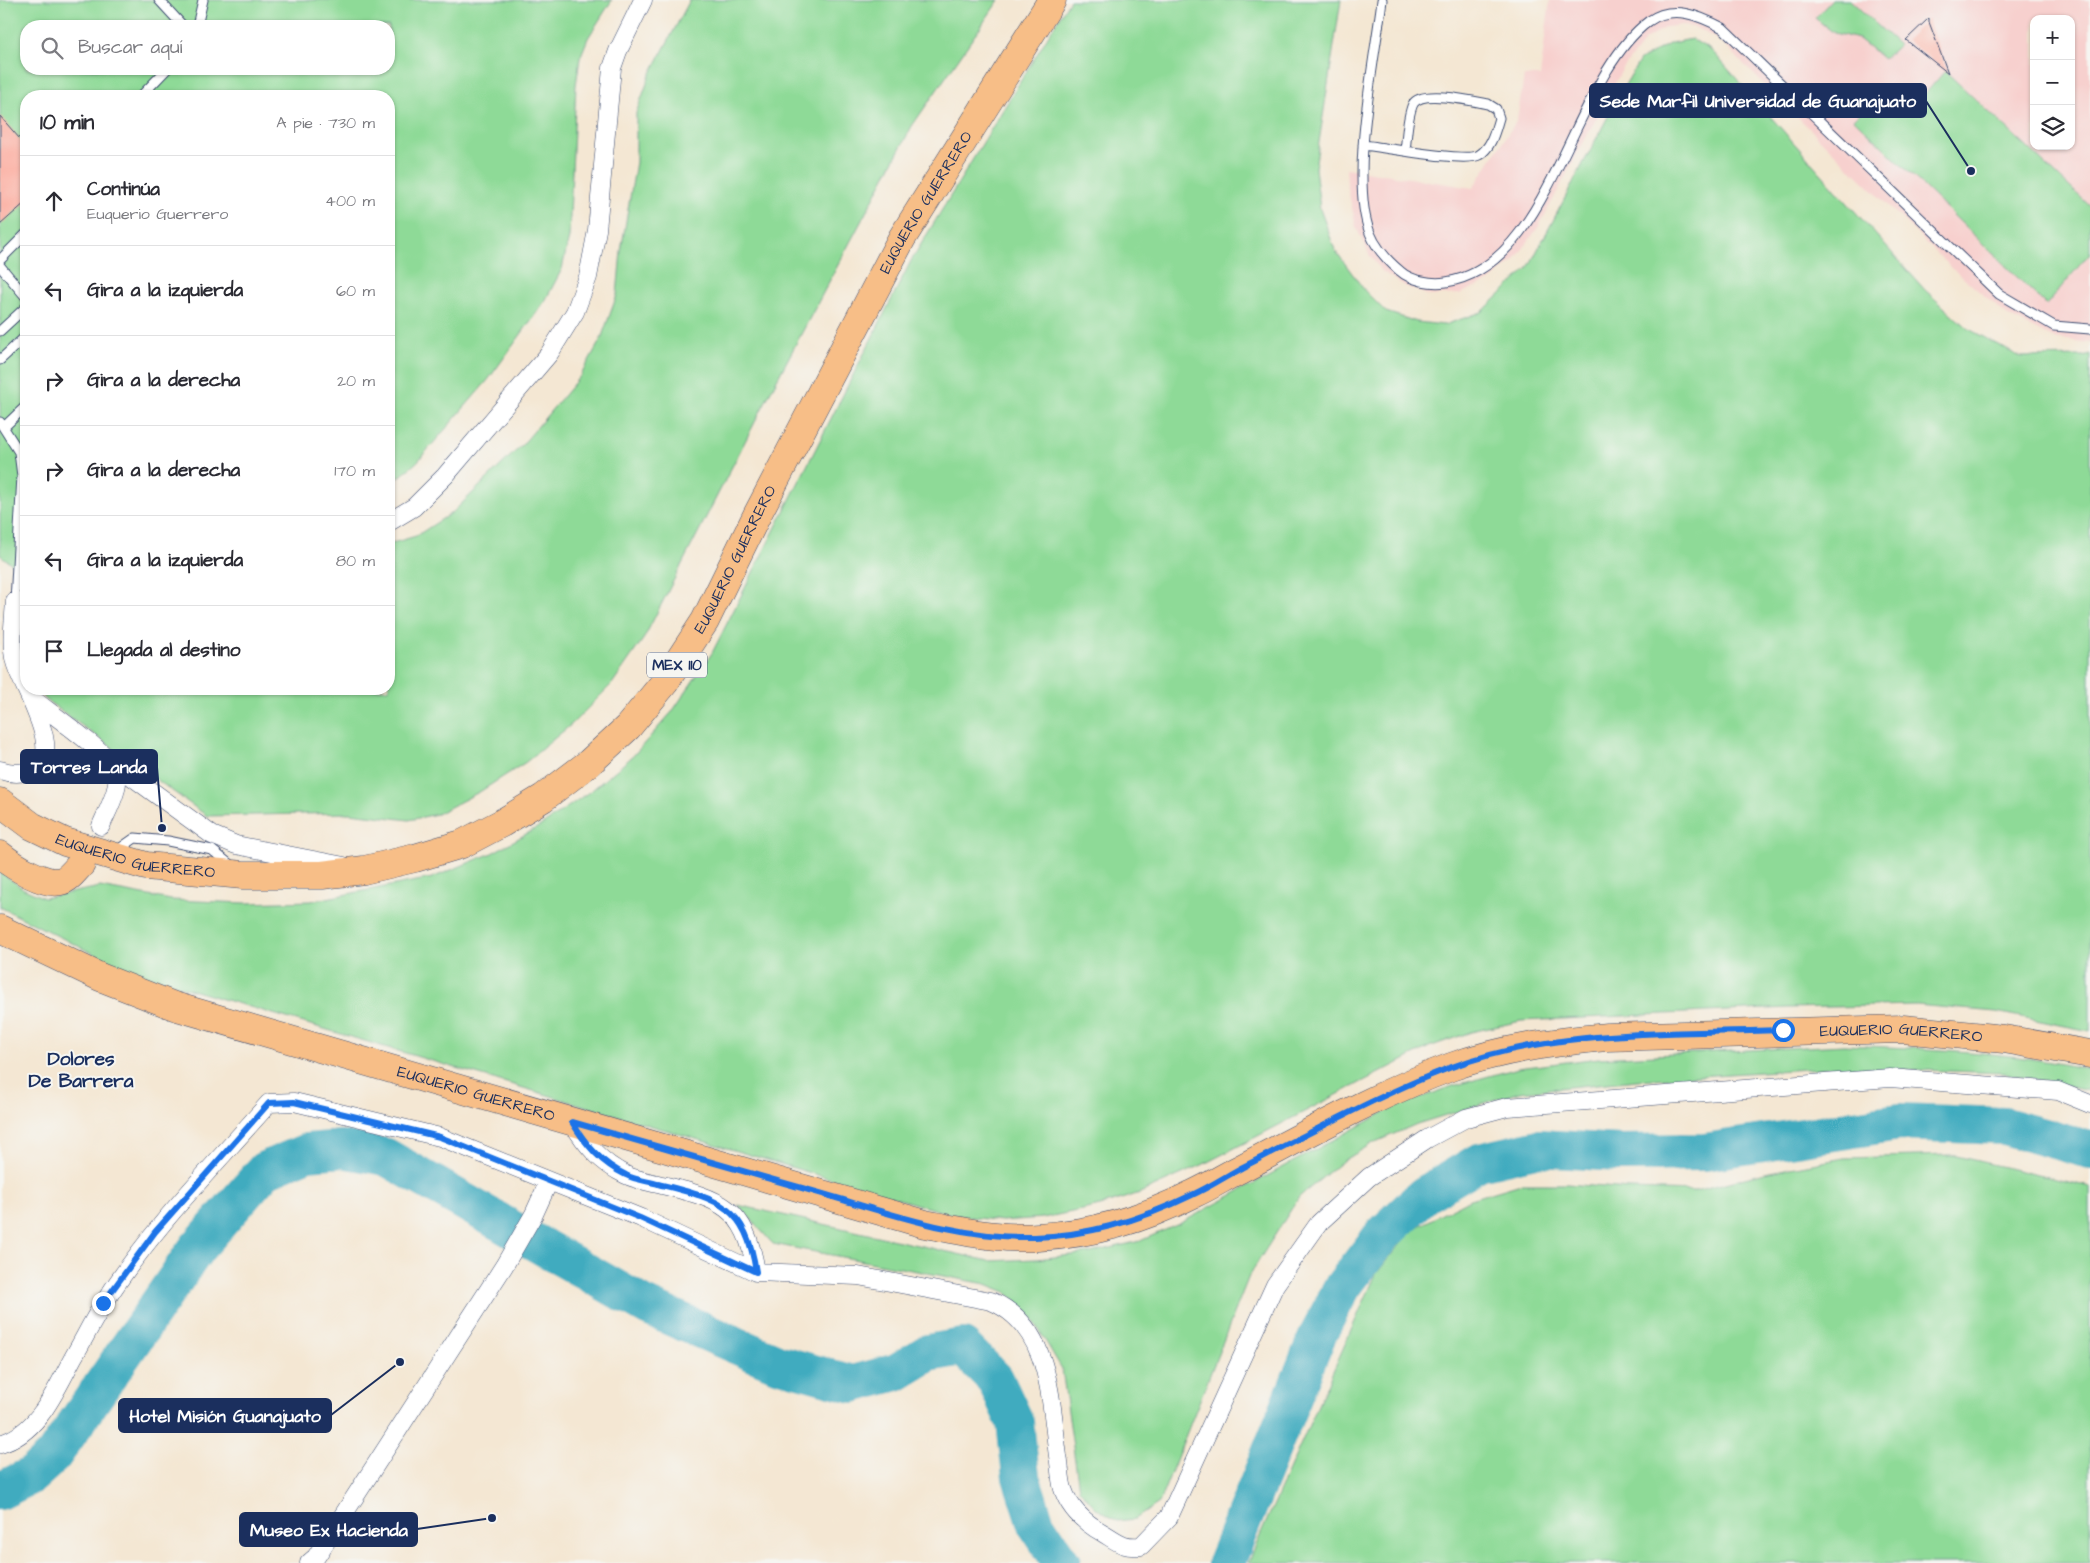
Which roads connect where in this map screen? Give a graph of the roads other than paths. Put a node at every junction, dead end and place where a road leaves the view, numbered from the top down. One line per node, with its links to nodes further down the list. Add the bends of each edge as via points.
1 (158, 0): 6 (lane)
2 (203, 0): 7 (lane)
3 (642, 0): 24 (street, via 612,68 597,230 588,278 575,312 549,354 445,476 414,508)
4 (1052, 0): 34 (main road, EUQUERIO GUERRERO / MEX 110, via 902,238 705,621 665,682 628,727 589,763 543,798 462,844)
5 (1382, 0): 10 (lane)
6 (177, 20)
7 (198, 20)
8 (161, 75): 9 (lane)
9 (147, 90)
10 (1363, 145): 11 (lane); 17 (lane, via 1363,206 1370,233 1387,260 1406,276 1436,283 1464,279 1488,266 1509,246 1539,201 1614,58 1636,32 1651,20 1671,12 1698,15 1723,28 1999,294 2054,326)
11 (1405, 150): 11 (lane, via 1470,159 1487,148 1499,118 1496,109 1488,104 1430,96 1419,98 1411,112)
12 (20, 240): 13 (lane)
13 (0, 260)
14 (0, 266): 15 (lane)
15 (20, 290)
16 (20, 312): 18 (lane)
17 (2090, 329)
18 (0, 331)
19 (20, 342): 20 (lane)
20 (0, 360)
21 (20, 410): 22 (lane)
22 (2, 424): 23 (lane, via 19,452)
23 (20, 460)
24 (395, 519)
25 (20, 611): 26 (street, via 14,662)
26 (20, 675)
27 (30, 697): 28 (street); 29 (street, via 47,745 44,762 23,774)
28 (105, 757): 31 (street, via 116,770 117,780); 34 (street, via 212,835 236,845)
29 (0, 770)
30 (0, 802): 34 (main road, EUQUERIO GUERRERO / MEX 110, via 32,826 65,842 146,866 244,874 322,875)
31 (101, 826)
32 (0, 855): 33 (main road, via 48,882 68,878)
33 (82, 864)
34 (364, 870)
35 (0, 929): 38 (main road, EUQUERIO GUERRERO, via 100,977 174,1006)
36 (2090, 1054): 38 (main road, EUQUERIO GUERRERO, via 2004,1039 1902,1029 1626,1036 1558,1042 1507,1051 1452,1067 1416,1082 1194,1194 1142,1216 1096,1230 1037,1238 989,1237 925,1224)
37 (2090, 1104): 40 (street, via 2058,1091 1890,1078 1507,1107 1466,1118 1369,1176 1319,1222 1275,1285 1169,1516 1141,1546 1127,1547 1085,1522 1071,1505 1063,1489 1039,1348 1025,1325 1008,1308 991,1301 858,1276)
38 (572, 1122): 40 (street, via 603,1161 627,1176 701,1195 725,1205 743,1228 753,1252)
39 (549, 1181): 40 (street, via 640,1218); 41 (street, via 440,1137 294,1102 269,1103 155,1232 103,1303 46,1407 29,1428 9,1442); 42 (street, via 504,1266 316,1557)
40 (756, 1272)
41 (0, 1444)
42 (309, 1563)

